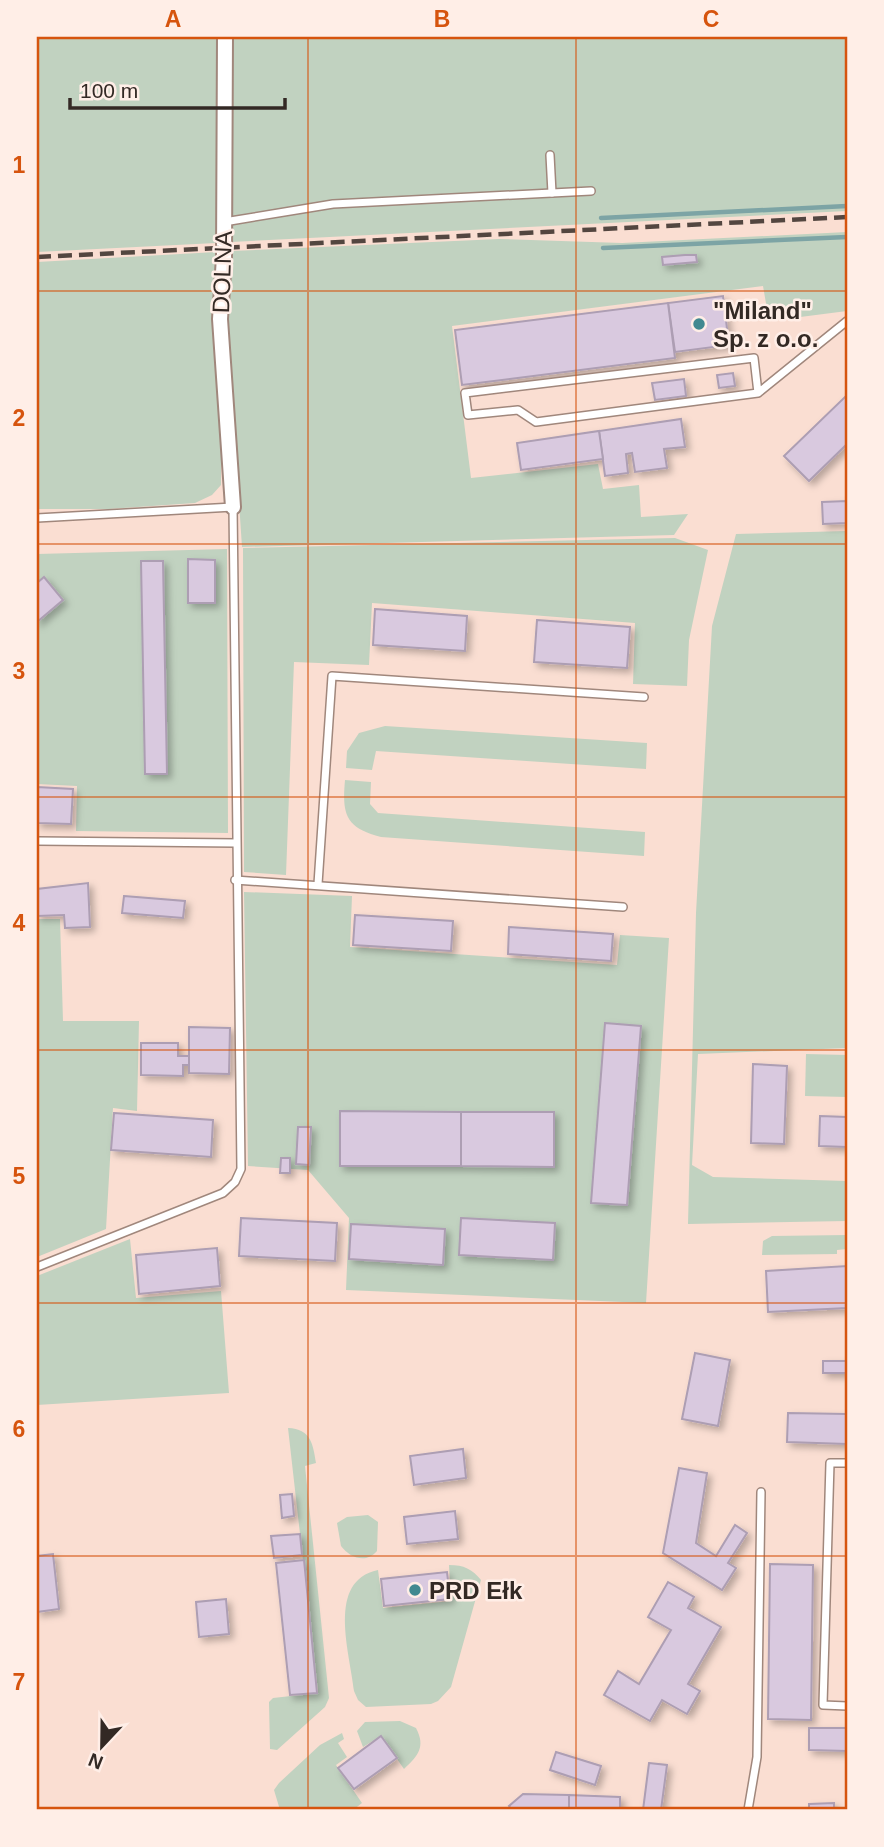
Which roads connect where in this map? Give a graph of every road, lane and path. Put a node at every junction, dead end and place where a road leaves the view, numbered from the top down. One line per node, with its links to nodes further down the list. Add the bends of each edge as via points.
1 (225, 37): 5 (street, DOLNA)
2 (550, 155): 4 (lane)
3 (591, 191): 4 (lane)
4 (552, 194): 5 (lane, via 333,204)
5 (223, 222): 8 (street, DOLNA, via 221,353)
6 (847, 321): 7 (lane)
7 (758, 393): 7 (lane, via 536,422 518,410 468,415 465,393 754,358)
8 (233, 507): 9 (lane); 12 (lane)
9 (37, 518)
10 (644, 697): 14 (lane, via 332,676)
11 (37, 841): 12 (lane)
12 (236, 843): 13 (lane)
13 (235, 880): 14 (lane); 16 (lane, via 241,1169 235,1182 223,1193)
14 (318, 884): 15 (lane)
15 (623, 907)
16 (37, 1267)
17 (847, 1463): 19 (lane, via 830,1463 823,1705)
18 (761, 1492): 20 (lane, via 757,1756)
19 (847, 1706)
20 (748, 1810)

